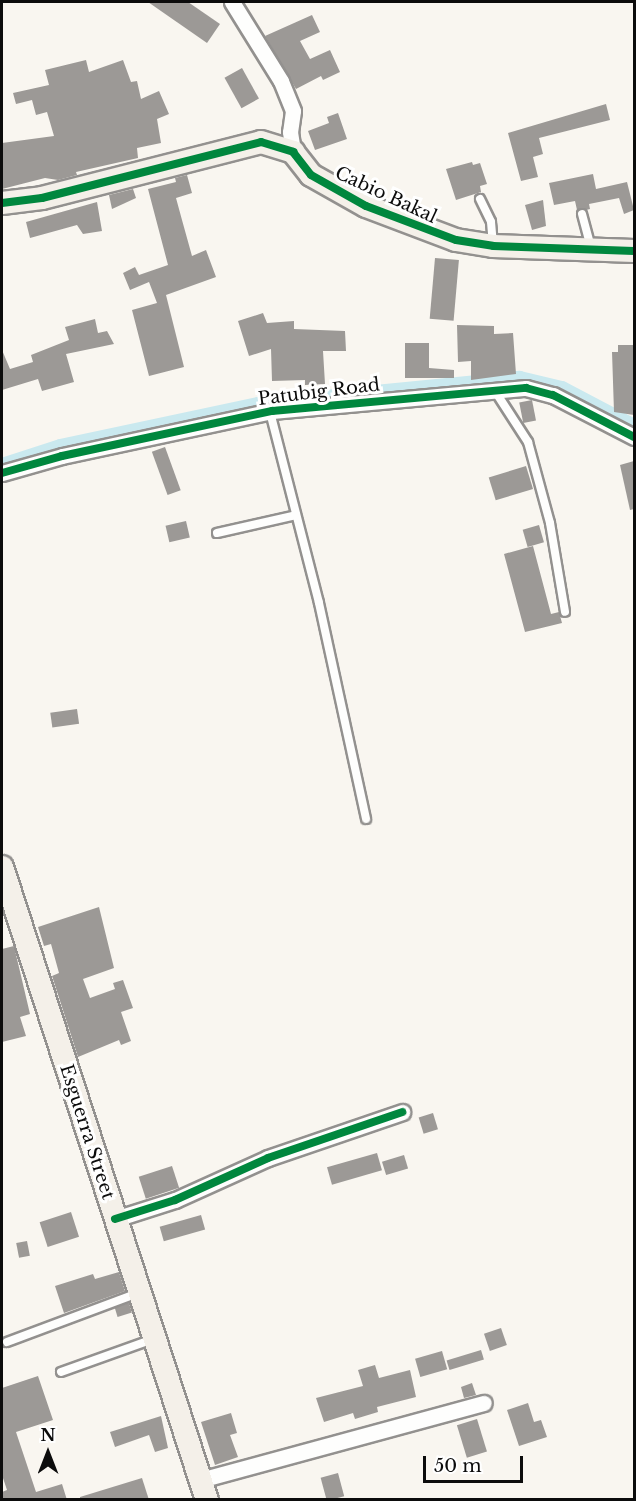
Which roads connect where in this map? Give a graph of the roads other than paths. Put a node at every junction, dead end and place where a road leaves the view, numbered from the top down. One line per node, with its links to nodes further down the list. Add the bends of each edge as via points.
1 (232, 2): 2 (street, via 281,81 293,111)
2 (293, 152): 4 (street, via 261,142 42,198); 6 (street, Cabio Bakal, via 311,175 366,206 424,231)
3 (480, 199): 6 (lane, via 491,222)
4 (2, 203)
5 (582, 214): 8 (lane)
6 (493, 246): 8 (street, Cabio Bakal)
7 (634, 251): 8 (street, Cabio Bakal)
8 (592, 252)
9 (495, 391): 10 (street, Patubig Road); 11 (street, Patubig Road, via 537,389); 15 (lane, via 528,442 550,523)
10 (270, 412): 12 (street, Patubig Road, via 62,456); 13 (lane)
11 (634, 436)
12 (2, 473)
13 (296, 515): 14 (lane); 16 (lane)
14 (217, 533)
15 (565, 612)
16 (366, 819)
17 (2, 867): 19 (street, Esguerra Street)
18 (402, 1112): 19 (street, via 268,1158 175,1200)
19 (115, 1219): 20 (street, Esguerra Street)
20 (139, 1293): 21 (street, Esguerra Street); 22 (lane)
21 (154, 1339): 23 (lane); 25 (street, Esguerra Street)
22 (7, 1342)
23 (61, 1372)
24 (484, 1403): 25 (street)
25 (203, 1490)

